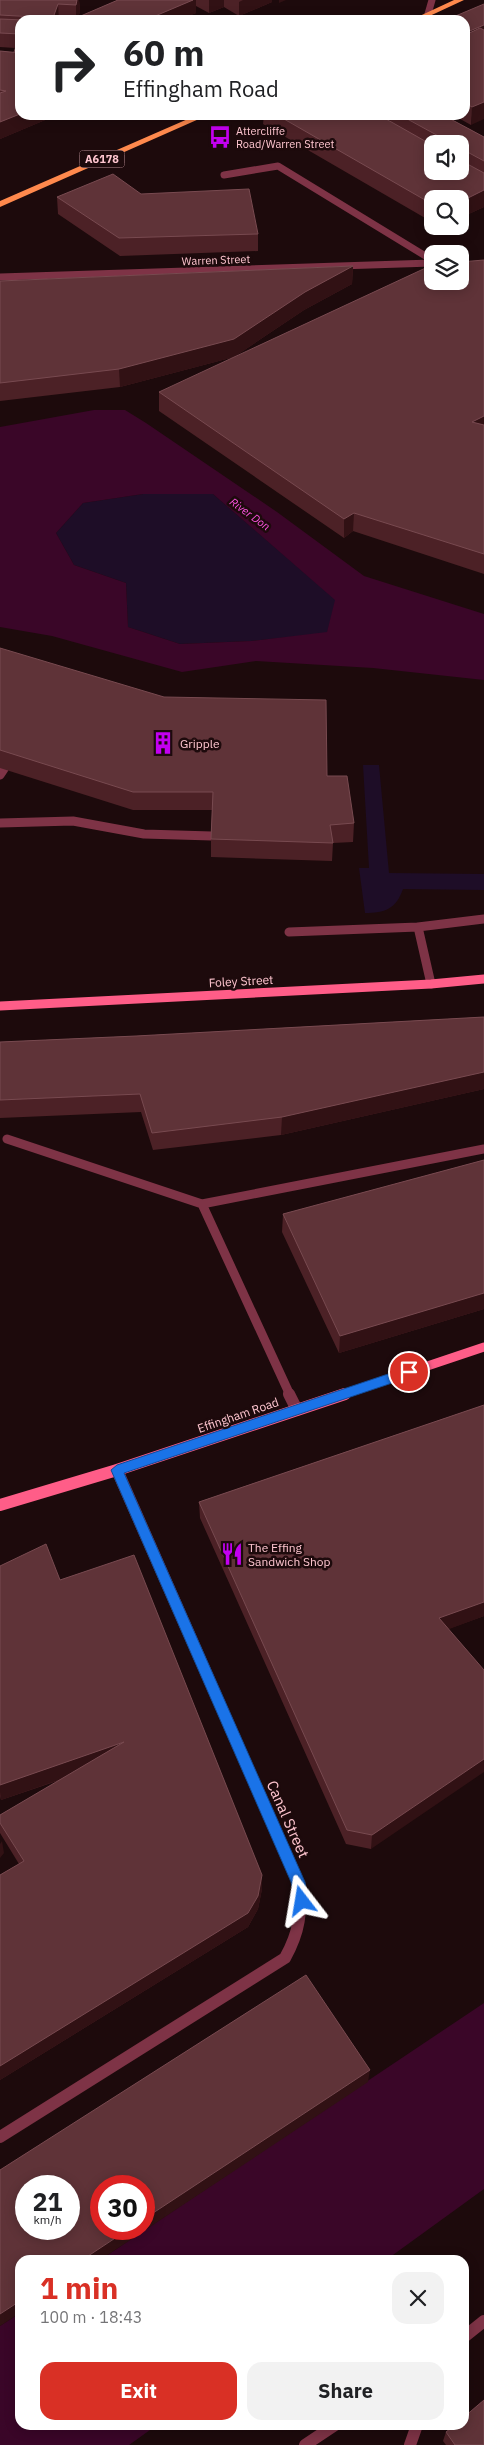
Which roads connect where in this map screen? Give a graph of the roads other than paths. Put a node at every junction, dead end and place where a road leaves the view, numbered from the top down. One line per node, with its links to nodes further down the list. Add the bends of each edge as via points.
1 (432, 0): 3 (street)
2 (460, 0): 3 (main road)
3 (428, 14)
4 (193, 120): 6 (main road, A6178)
5 (224, 175): 7 (street, via 278,166)
6 (0, 204)
7 (424, 257)
8 (424, 262): 9 (street, Warren Street)
9 (0, 278)
10 (0, 823): 11 (street, via 73,821 144,834)
11 (212, 836)
12 (484, 920): 13 (street)
13 (418, 927): 14 (street); 16 (street)
14 (289, 932)
15 (484, 979): 16 (main road, Foley Street)
16 (431, 984): 17 (main road, Foley Street)
17 (0, 1006)
18 (7, 1139): 20 (street)
19 (484, 1149): 20 (street)
20 (202, 1204): 22 (street)
21 (484, 1347): 22 (main road, Effingham Road)
22 (297, 1410): 23 (main road, Effingham Road)
23 (117, 1470): 24 (main road, Effingham Road); 25 (street, Canal Street, via 298,1882 302,1901 301,1921 296,1940 285,1958)
24 (0, 1505)
25 (0, 2137)
26 (484, 2320): 27 (street)
27 (469, 2333)
28 (328, 2430): 30 (street)
29 (415, 2430): 31 (street)
30 (305, 2445)
31 (410, 2445)

